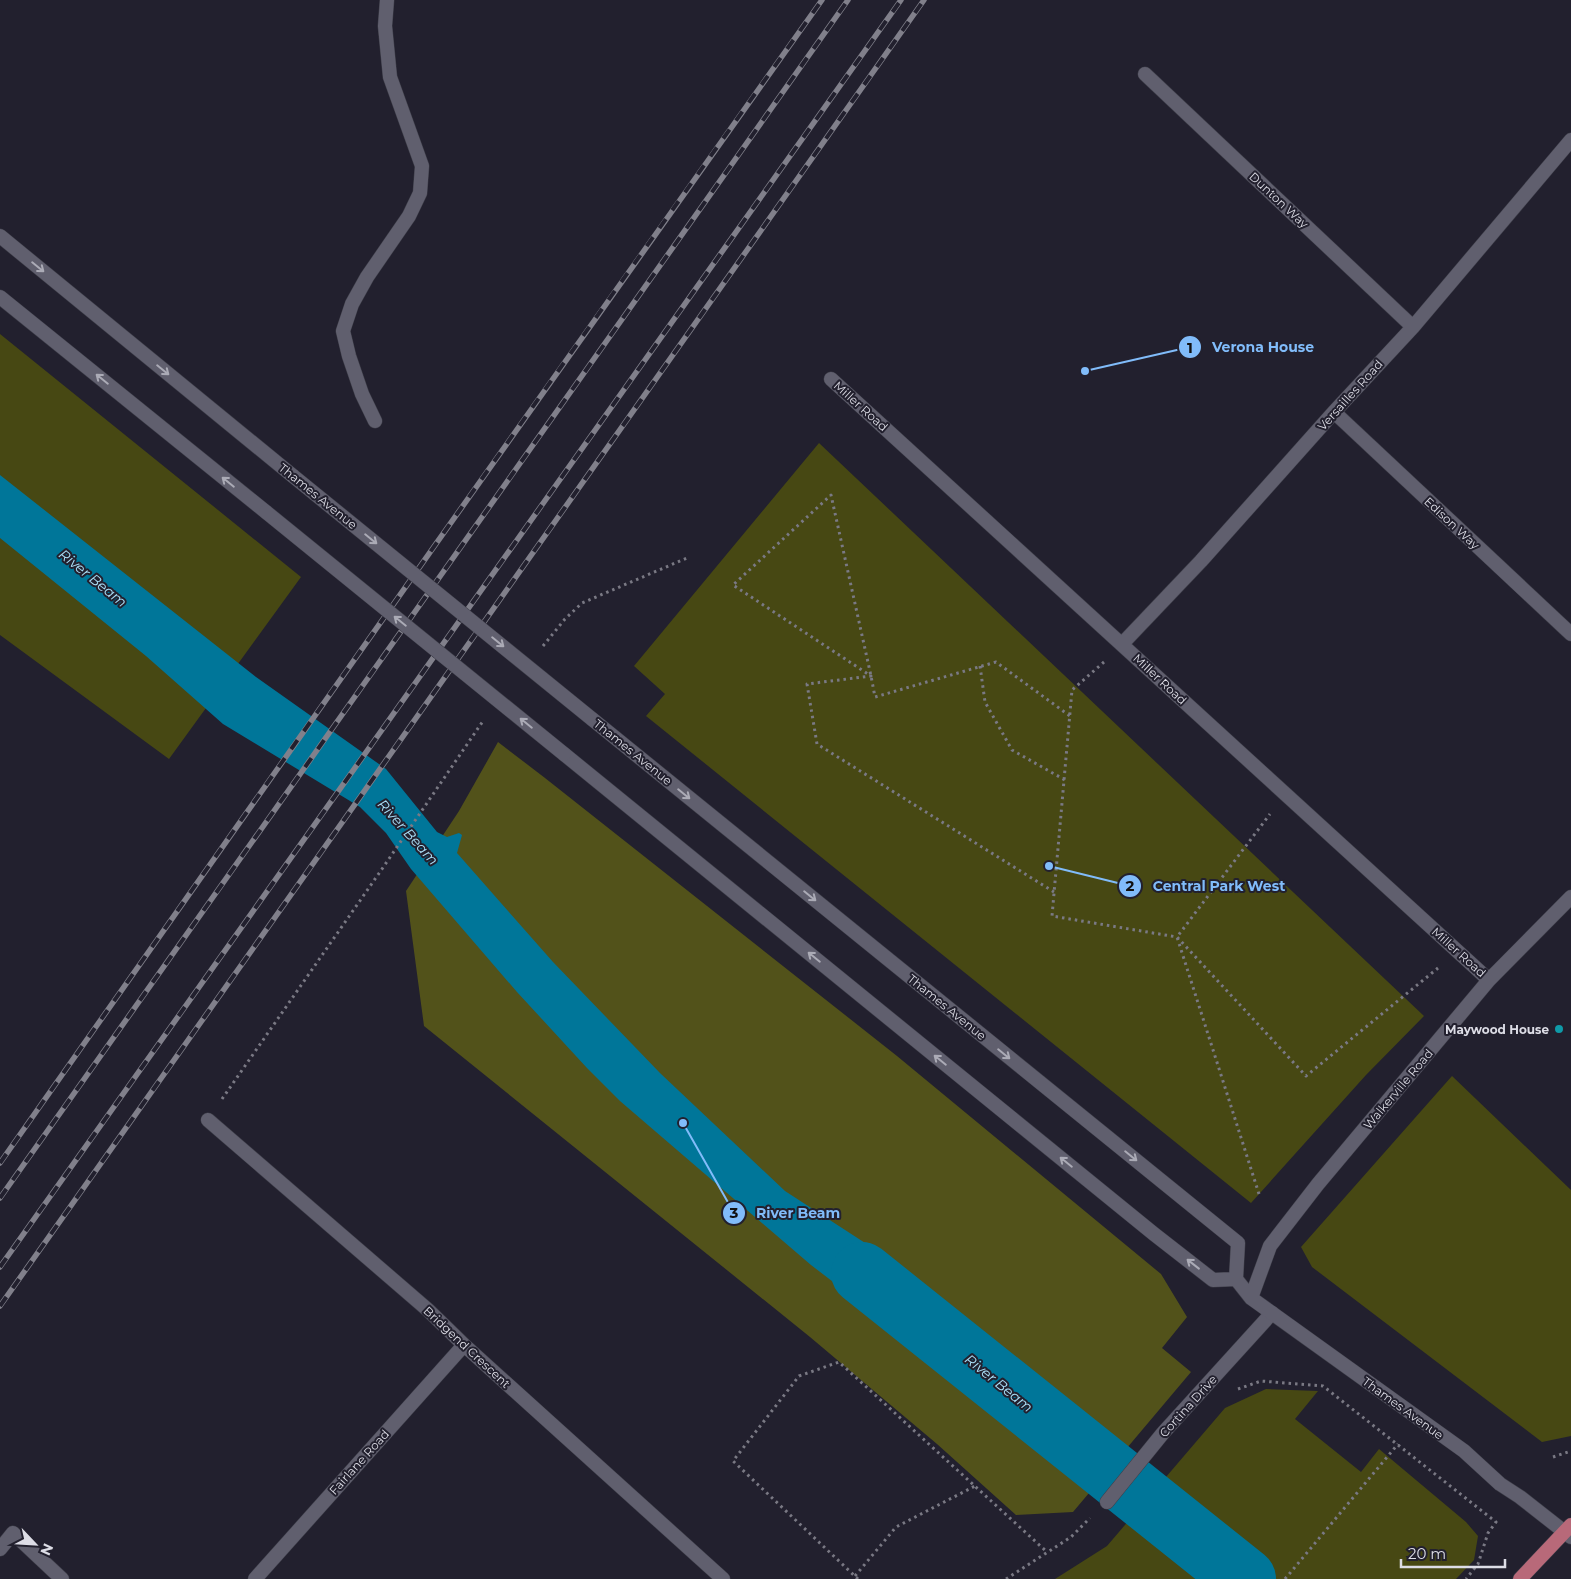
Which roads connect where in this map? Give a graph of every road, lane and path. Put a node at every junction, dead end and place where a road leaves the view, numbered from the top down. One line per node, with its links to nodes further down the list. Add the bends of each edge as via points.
1 (387, 0): 9 (street, via 385,26 390,77 422,166 420,193 409,216 367,277 352,304 343,331 359,384)
2 (1145, 74): 6 (street, Dunton Way)
3 (1571, 140): 6 (street, Versailles Road)
4 (0, 236): 25 (street, Thames Avenue, one-way to 25, bridge, via 1238,1243)
5 (0, 297): 25 (street, one-way to 5, bridge, via 1213,1280 1154,1234)
6 (1413, 327): 8 (street, Versailles Road)
7 (831, 379): 11 (street, Miller Road)
8 (1334, 412): 10 (street, Edison Way); 11 (street, Versailles Road)
9 (375, 421)
10 (1571, 634)
11 (1122, 644): 14 (path, via 1072,690); 16 (street, Miller Road)
12 (980, 666): 13 (path, via 875,696); 14 (path, via 996,662); 15 (path, via 985,702 1012,750)
13 (871, 676): 13 (path, via 852,590 831,495 733,585); 18 (path, via 807,684 817,744)
14 (1070, 716): 15 (path)
15 (1064, 780): 18 (path)
16 (1286, 794): 20 (path); 21 (street, Miller Road)
17 (430, 799): 23 (path)
18 (1054, 892): 20 (path, via 1052,916)
19 (1571, 897): 22 (street, Walkerville Road)
20 (1177, 937): 21 (path, via 1306,1076); 24 (path)
21 (1458, 952): 22 (street, Miller Road)
22 (1489, 980): 26 (street, Walkerville Road, via 1270,1246)
23 (208, 1120): 28 (street, Bridgend Crescent, via 428,1310)
24 (1259, 1194)
25 (1236, 1279): 26 (street, Thames Avenue)
26 (1251, 1298): 27 (street, Thames Avenue)
27 (1272, 1313): 34 (street, Cortina Drive, via 1162,1433); 35 (street, Thames Avenue, via 1464,1451 1500,1484)
28 (464, 1345): 41 (street, Fairlane Road); 42 (street, Bridgend Crescent)
29 (1234, 1390): 30 (path, via 1261,1381 1323,1386)
30 (1398, 1444): 44 (path); 45 (path, via 1496,1522 1488,1533 1478,1564)
31 (1571, 1451): 32 (path)
32 (1553, 1456)
33 (974, 1486): 38 (path); 39 (path, via 896,1527); 39 (path, via 838,1362 799,1376 732,1461)
34 (1108, 1502)
35 (1569, 1531): 46 (main road)
36 (1072, 1537): 38 (path)
37 (0, 1549): 40 (street, via 13,1533)
38 (1047, 1552): 43 (path)
39 (856, 1578)
40 (62, 1579)
41 (255, 1579)
42 (723, 1579)
43 (1006, 1579)
44 (1285, 1579)
45 (1466, 1579)
46 (1520, 1579)

